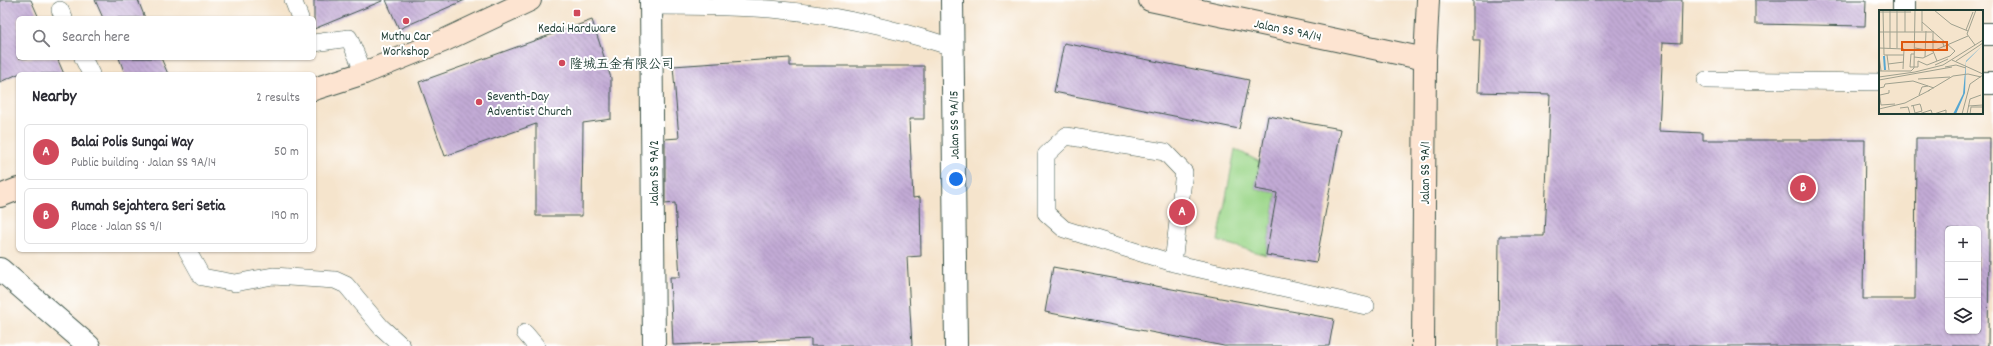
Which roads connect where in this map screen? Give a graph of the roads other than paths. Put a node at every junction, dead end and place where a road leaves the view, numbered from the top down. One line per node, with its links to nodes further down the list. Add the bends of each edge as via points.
1 (293, 0): 7 (lane)
2 (952, 0): 9 (street, Jalan SS 9A/15)
3 (1150, 0): 10 (street, Jalan SS 9A/14)
4 (1428, 0): 10 (street, Jalan SS 9A/1)
5 (524, 1): 13 (street, via 444,41)
6 (651, 3): 9 (lane, via 779,10 854,20); 29 (street, Jalan SS 9A/2)
7 (299, 16)
8 (316, 43): 13 (lane, via 349,38)
9 (952, 47): 30 (street, Jalan SS 9A/15)
10 (1425, 59): 31 (street, Jalan SS 9A/1)
11 (84, 60): 12 (lane)
12 (90, 72)
13 (364, 73): 18 (street)
14 (1706, 80): 15 (lane)
15 (1879, 82)
16 (1983, 83): 17 (street)
17 (1993, 84)
18 (316, 88)
19 (16, 191): 20 (street)
20 (0, 196)
21 (188, 252): 27 (lane, via 202,277 235,283 273,276 335,280 346,285 381,327)
22 (1173, 263): 22 (lane, via 1064,229 1046,212 1046,155 1066,136 1165,152 1184,172); 24 (lane)
23 (0, 269): 26 (street)
24 (1366, 306)
25 (525, 333): 28 (lane)
26 (89, 346)
27 (402, 346)
28 (536, 346)
29 (654, 346)
30 (956, 346)
31 (1424, 346)

